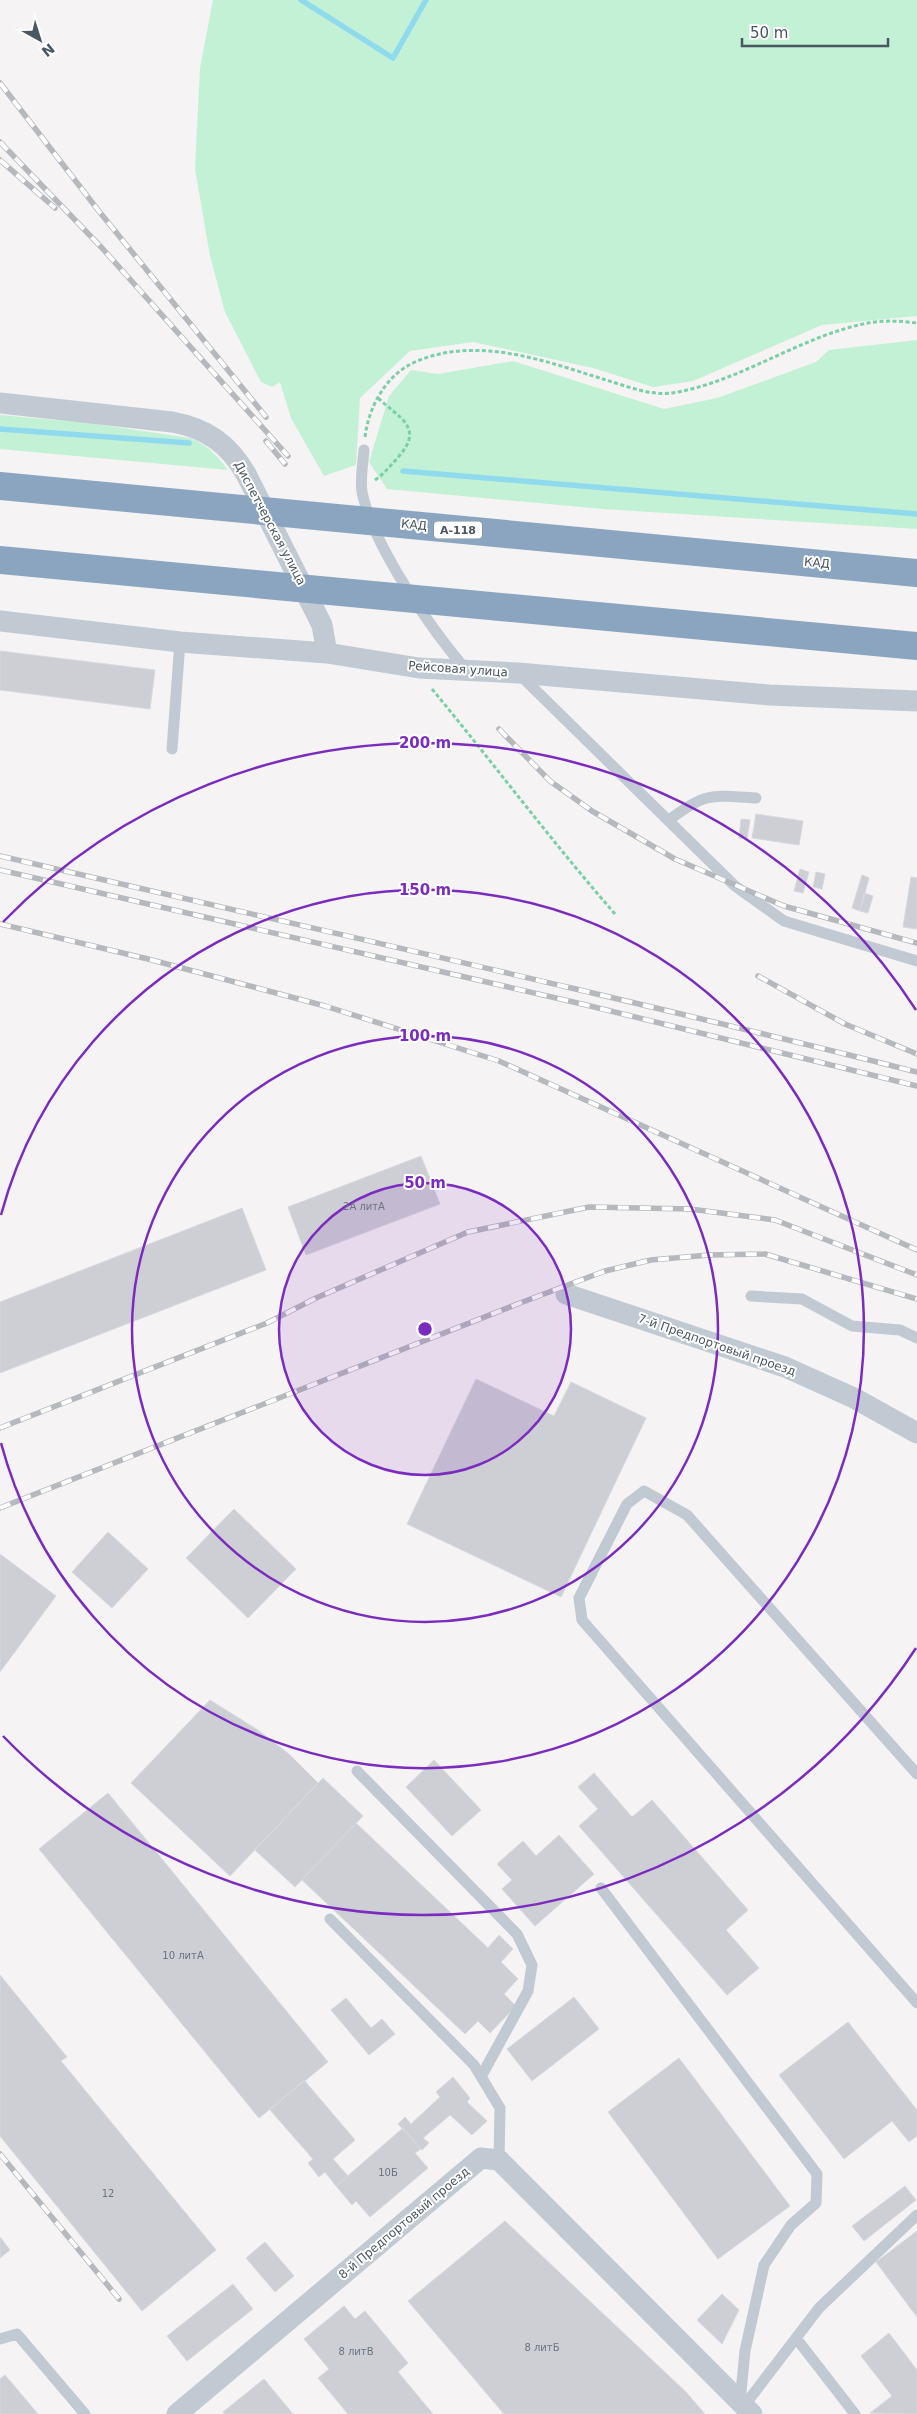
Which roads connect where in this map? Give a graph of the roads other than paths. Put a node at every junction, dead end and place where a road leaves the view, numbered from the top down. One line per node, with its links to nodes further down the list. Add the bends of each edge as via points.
1 (0, 403): 9 (street, Диспетчерская улица, via 172,422 191,425 211,434 238,460 250,482 322,626)
2 (364, 450): 10 (lane, via 362,490 366,508 386,551 441,641)
3 (0, 486): 5 (highway, КАД / А-118)
4 (0, 560): 8 (highway)
5 (917, 573)
6 (0, 620): 7 (street, Рейсовая улица)
7 (180, 642): 9 (street, Рейсовая улица); 13 (lane)
8 (917, 646)
9 (327, 654): 10 (street, Рейсовая улица, via 419,668)
10 (467, 671): 11 (street, Рейсовая улица)
11 (518, 674): 12 (street, Рейсовая улица, via 769,695); 15 (lane)
12 (917, 701)
13 (172, 749)
14 (756, 798): 15 (lane, via 712,795 691,802)
15 (669, 820): 16 (lane, via 735,886 784,921)
16 (917, 961)
17 (566, 1294): 20 (street, 7-й Предпортовый проезд, via 785,1367 854,1398)
18 (751, 1296): 19 (lane, via 802,1298 852,1326 900,1330)
19 (917, 1338)
20 (917, 1433)
21 (356, 1771): 26 (lane, via 517,1934 532,1965 528,1991)
22 (917, 1774): 25 (lane, via 687,1515 644,1491 627,1504 579,1598 582,1620)
23 (600, 1888): 31 (lane, via 817,2174 816,2203 791,2225 764,2264 744,2351)
24 (330, 1919): 26 (lane)
25 (917, 2003)
26 (482, 2076): 27 (lane, via 500,2108)
27 (499, 2160): 31 (street); 33 (street, 8-й Предпортовый проезд, via 481,2158)
28 (917, 2215): 29 (lane, via 819,2308)
29 (796, 2338): 31 (lane); 34 (lane)
30 (0, 2339): 32 (lane, via 18,2334)
31 (745, 2407)
32 (85, 2414)
33 (177, 2414)
34 (855, 2414)

